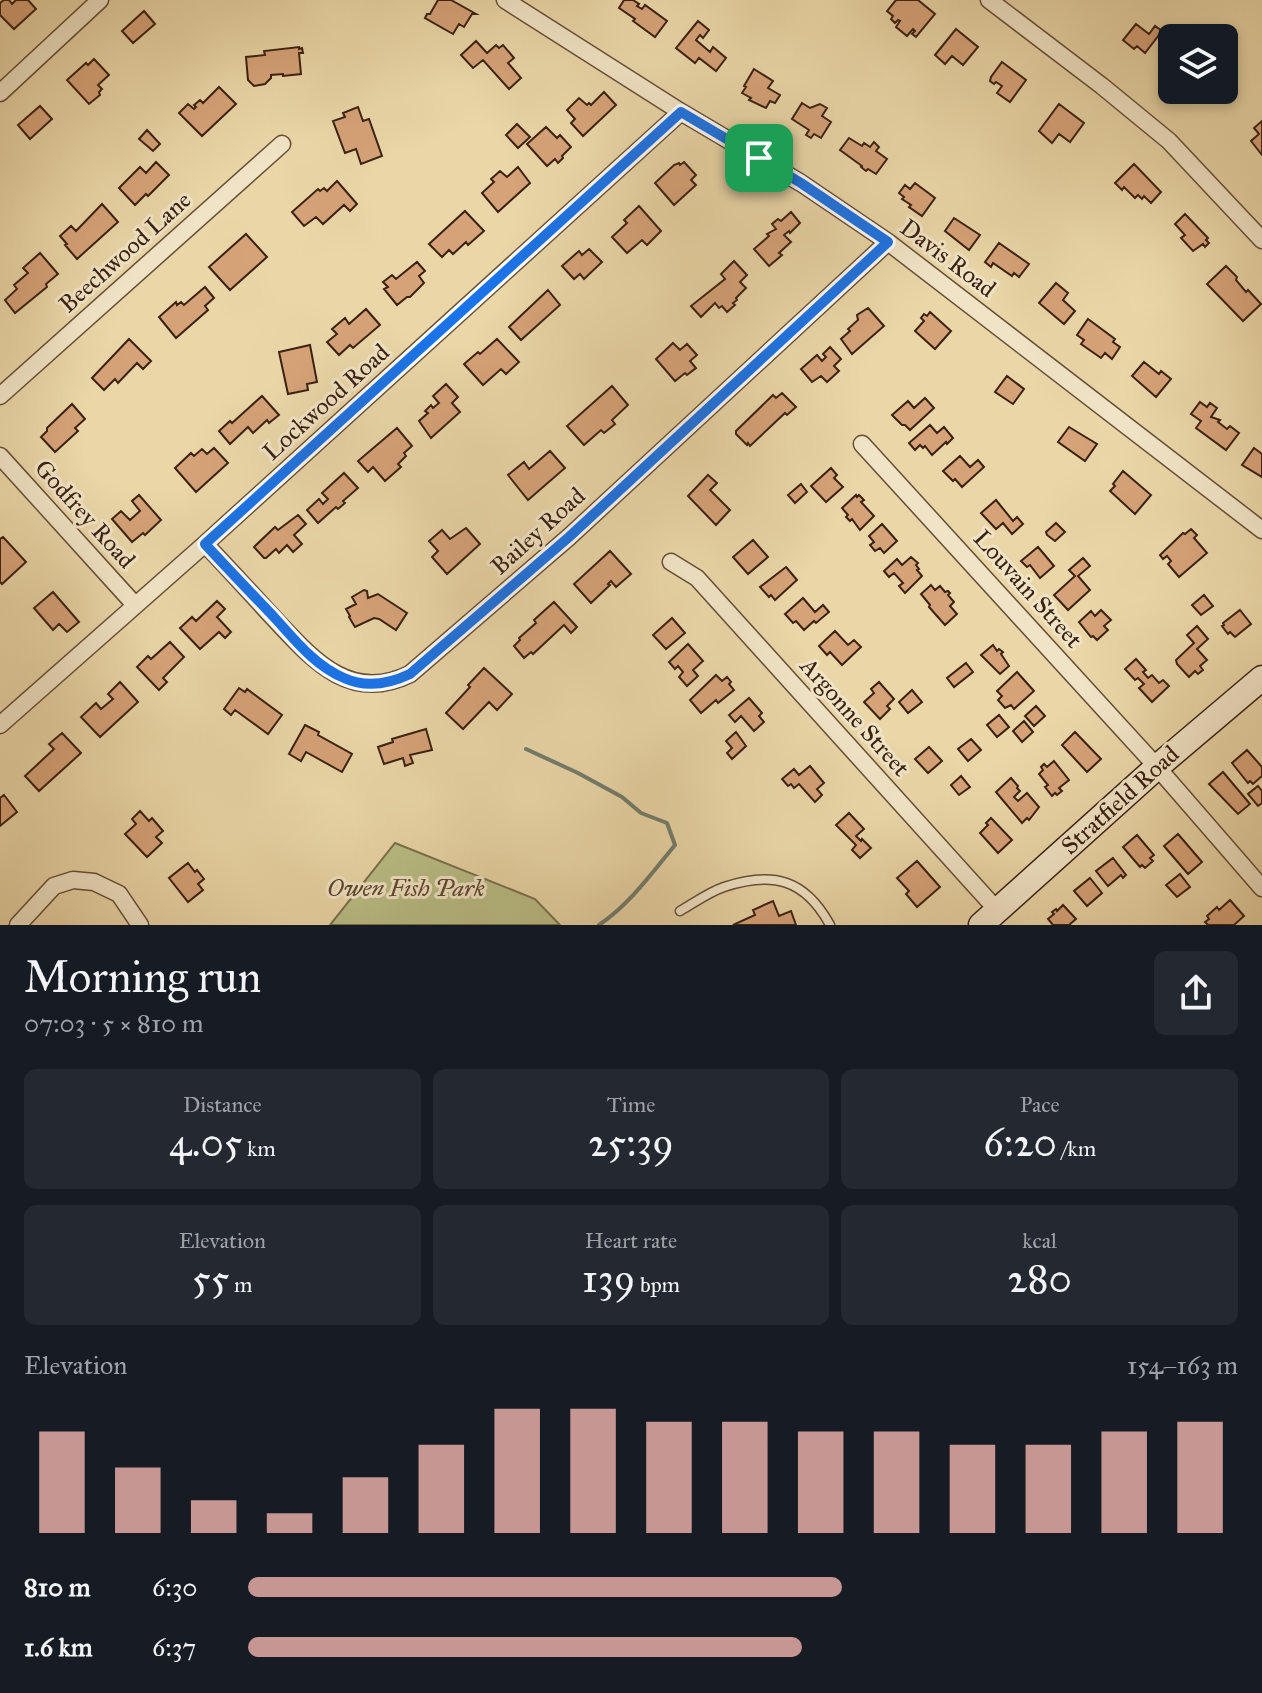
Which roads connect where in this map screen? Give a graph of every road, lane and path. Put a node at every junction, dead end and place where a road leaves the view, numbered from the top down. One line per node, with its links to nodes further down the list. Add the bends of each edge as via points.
1 (100, 0): 4 (street)
2 (505, 0): 5 (street, Davis Road)
3 (989, 0): 7 (street, via 1169,141)
4 (0, 93)
5 (681, 112): 8 (street, Davis Road); 13 (street, Lockwood Road)
6 (282, 144): 9 (street, Beechwood Lane)
7 (1262, 240)
8 (888, 242): 12 (street, Davis Road); 13 (street, Bailey Road, via 569,537 399,679 372,684 333,673 306,652)
9 (0, 396)
10 (862, 444): 18 (street, Louvain Street)
11 (0, 456): 15 (street, Godfrey Road)
12 (1262, 530)
13 (205, 544): 15 (street, Lockwood Road)
14 (671, 562): 21 (street, Argonne Street, via 697,578)
15 (135, 605): 17 (street, Lockwood Road)
16 (1262, 678): 18 (main road, Stratfield Road)
17 (0, 725)
18 (1157, 767): 19 (street, Louvain Street); 21 (main road, Stratfield Road)
19 (1262, 888)
20 (680, 911): 24 (lane, via 723,887 780,879 802,891)
21 (989, 917)
22 (18, 925): 23 (street, via 54,886 73,880 94,882 119,894)
23 (140, 925)
24 (830, 925)

